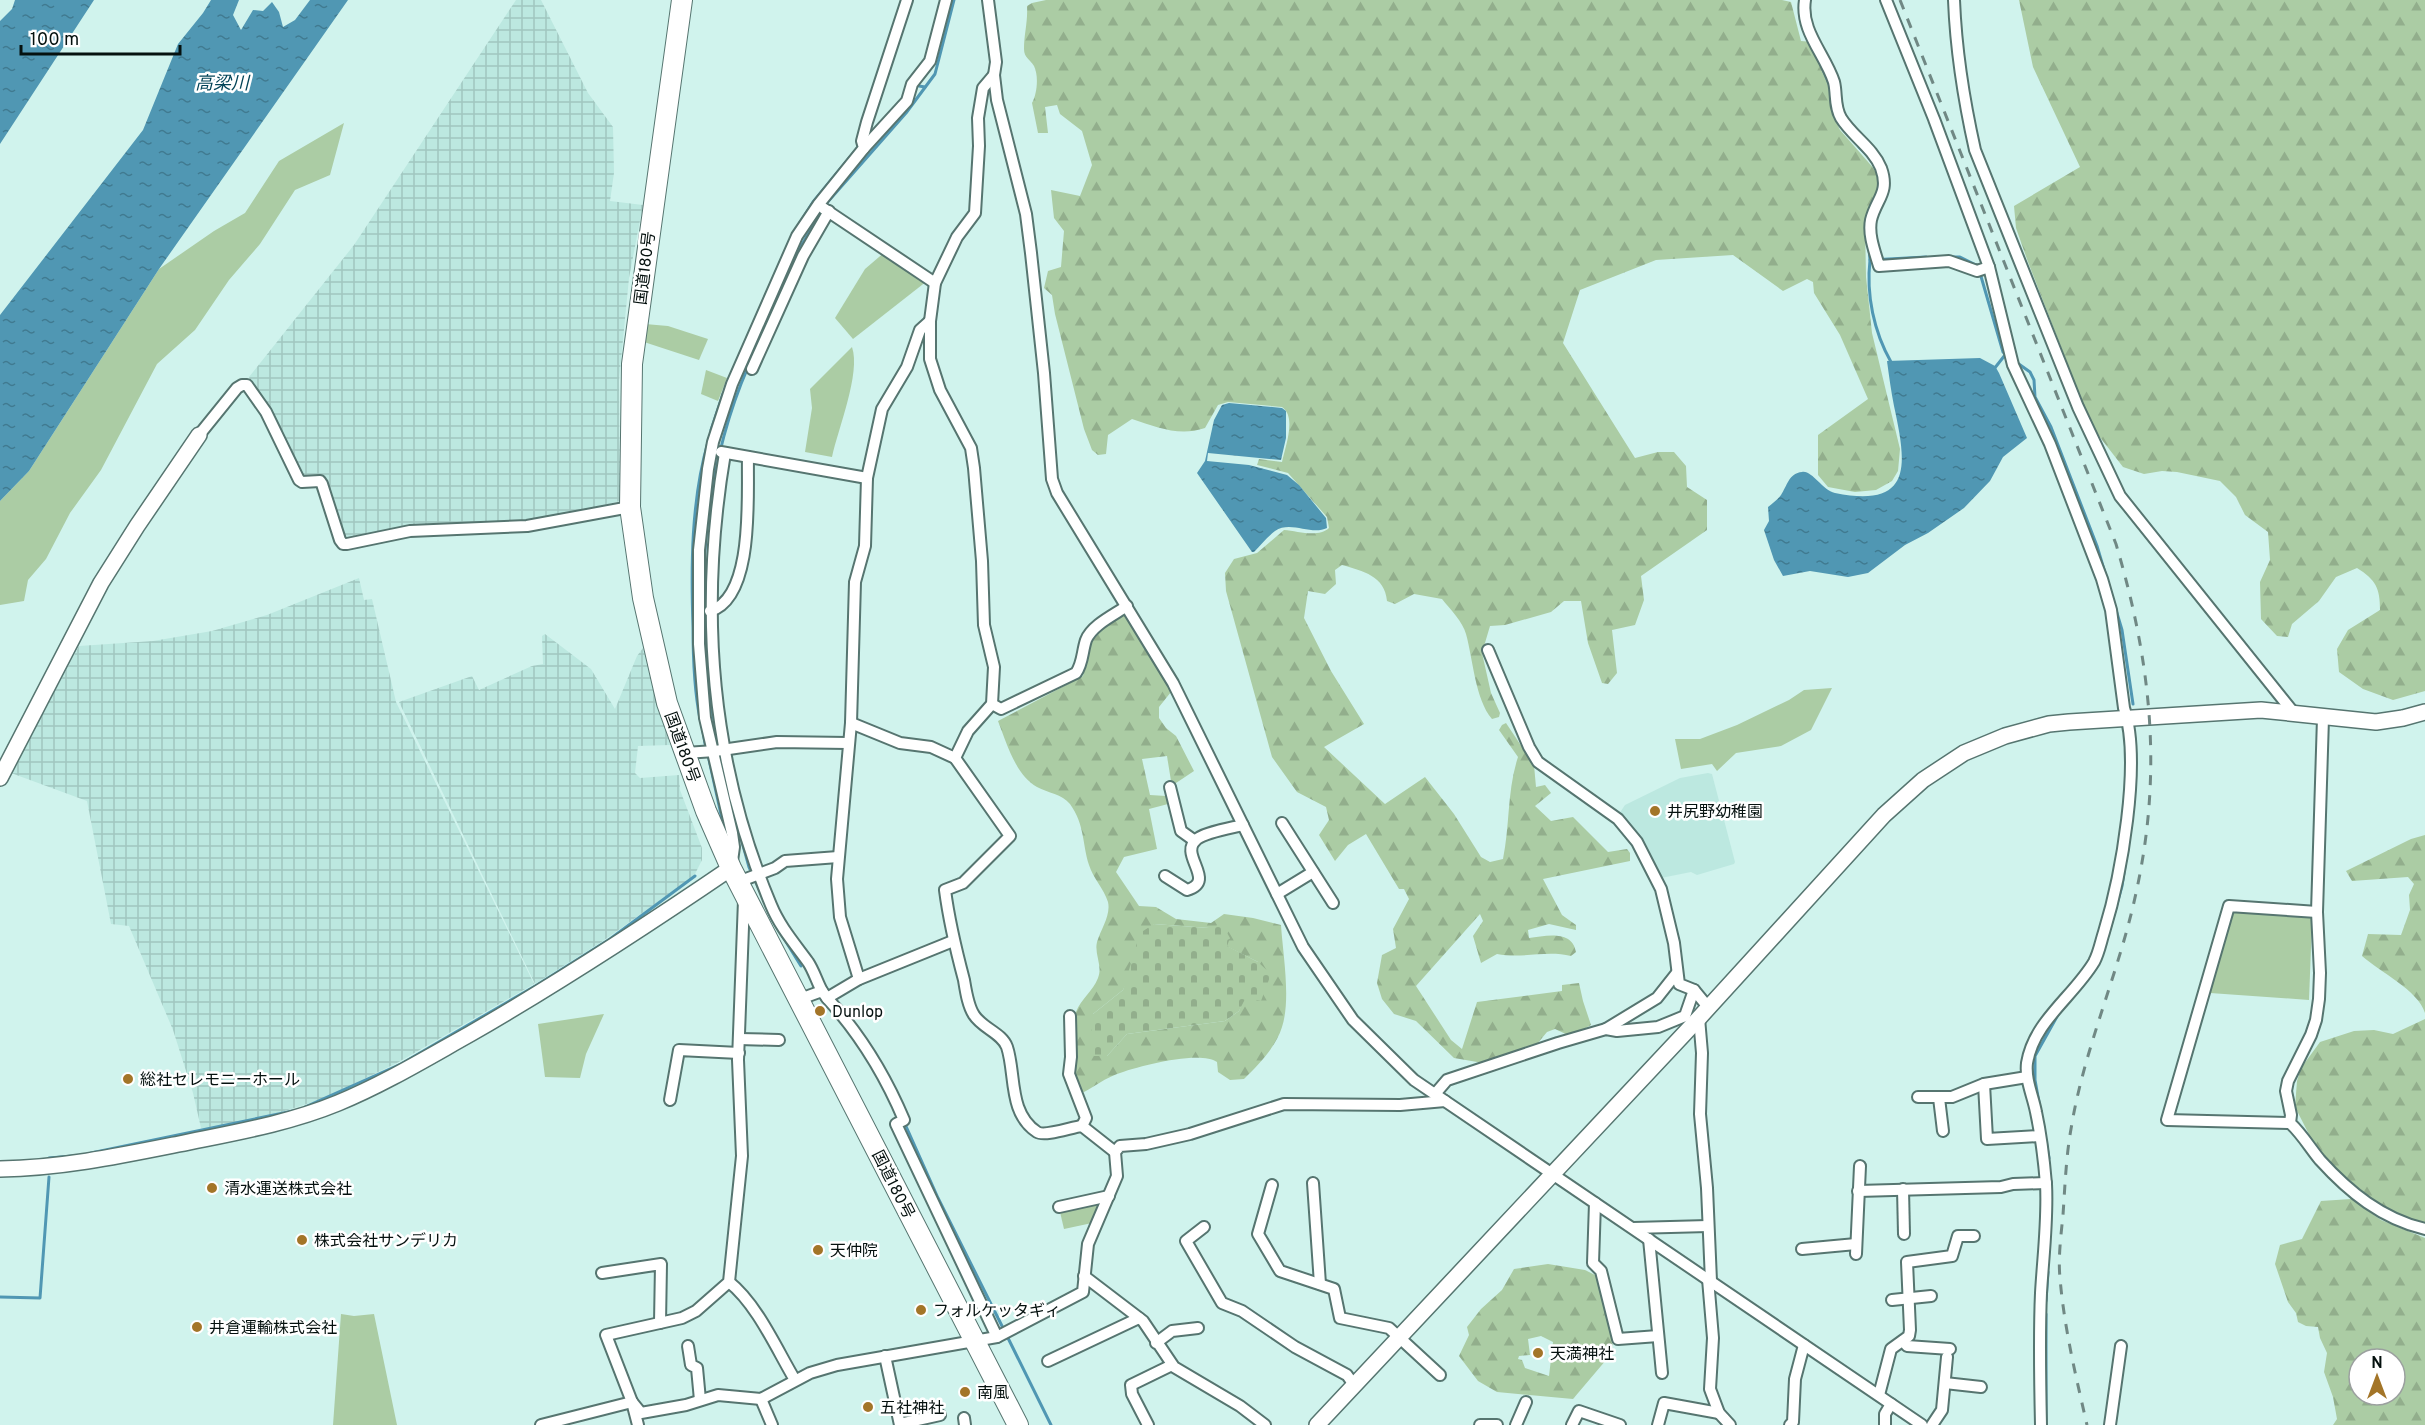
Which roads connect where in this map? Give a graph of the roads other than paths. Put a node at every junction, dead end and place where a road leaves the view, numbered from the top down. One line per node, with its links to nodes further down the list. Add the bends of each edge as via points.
1 (682, 0): 19 (highway, 国道180号, via 632,364)
2 (907, 0): 9 (street)
3 (946, 0): 9 (street, via 930,62 912,84 907,102)
4 (988, 0): 8 (street, via 996,62)
5 (1805, 0): 11 (street, via 1811,36 1833,81 1836,109 1882,171 1883,194 1871,221 1879,266 1949,261)
6 (1886, 0): 11 (street, via 1934,119)
7 (1954, 0): 24 (street, via 1955,29 1975,150 2078,407 2116,489)
8 (994, 75): 12 (street, via 983,88 978,118 975,213 957,237); 20 (street, via 1026,214 1052,479)
9 (863, 145): 10 (street)
10 (823, 208): 12 (street); 14 (street); 16 (street, via 797,236 752,336 732,384)
11 (1983, 269): 27 (street, via 2012,359 2102,579 2111,610)
12 (935, 283): 13 (street)
13 (930, 321): 18 (street, via 920,330 907,367 882,409); 23 (street, via 930,359 940,390 970,448 974,468 984,625 994,667)
14 (752, 369)
15 (199, 435): 19 (street, via 237,388 247,386 266,412 299,480 322,484 343,544 410,531 527,526); 33 (street, via 101,584)
16 (719, 452): 17 (street); 21 (street); 30 (street, via 703,505 697,597 702,695)
17 (748, 457): 18 (street); 21 (street, via 744,554 726,601)
18 (867, 478): 28 (street, via 867,530 855,582)
19 (630, 507): 31 (highway, 国道180号, via 656,662)
20 (1127, 606): 23 (street, via 1087,638 1076,673 1001,709); 36 (street, via 1173,683)
21 (710, 612): 30 (street, via 717,710)
22 (1488, 650): 46 (street, via 1528,747 1538,762 1618,819 1637,842 1661,889 1677,958)
23 (992, 704): 32 (street, via 968,731)
24 (2293, 712): 26 (street); 27 (street, via 2262,710)
25 (2425, 712): 26 (street, via 2386,721)
26 (2323, 718): 44 (street)
27 (2128, 720): 51 (street, via 2030,728 1947,763 1884,815); 57 (street, via 2125,833 2109,916 2095,961 2042,1027 2029,1053)
28 (851, 723): 29 (street); 32 (street, via 900,743 931,747)
29 (848, 743): 30 (street, via 777,742); 38 (street)
30 (715, 751): 31 (street); 41 (street, via 734,847); 41 (street, via 741,819)
31 (685, 753): 41 (highway, 国道180号, via 706,811)
32 (955, 758): 45 (street, via 1010,836 963,884 945,890)
33 (0, 778)
34 (1170, 787): 37 (street, via 1181,831)
35 (1282, 823): 39 (street)
36 (1243, 825): 37 (street); 42 (street)
37 (1195, 841): 40 (street, via 1190,851 1200,876 1198,883 1187,890)
38 (838, 857): 41 (street, via 785,861); 47 (street, via 840,917)
39 (1313, 872): 42 (street); 43 (street)
40 (1165, 876)
41 (746, 878): 49 (street, via 771,907); 50 (highway, 国道180号); 54 (street); 70 (street, via 594,959 420,1062 336,1104 283,1121 88,1162 41,1169)
42 (1277, 894): 59 (street, via 1303,947 1353,1020 1399,1066)
43 (1333, 903)
44 (2317, 912): 64 (street, via 2320,973 2316,1020 2288,1081); 64 (street, via 2229,906 2167,1120)
45 (953, 941): 47 (street); 65 (street, via 973,1014 1007,1046 1016,1101 1025,1118 1041,1133)
46 (1676, 974): 48 (street, via 1678,984); 53 (street, via 1657,998)
47 (859, 979): 49 (street)
48 (1694, 990): 51 (street); 53 (street, via 1685,1016 1658,1027)
49 (824, 994): 50 (street); 100 (street, via 860,1037 894,1095 904,1120 896,1124)
50 (800, 999): 103 (highway, 国道180号)
51 (1703, 1013): 71 (street); 80 (street, via 1700,1114)
52 (1070, 1016): 65 (street, via 1069,1074 1086,1118)
53 (1606, 1029): 59 (street, via 1447,1080)
54 (739, 1039): 55 (street); 56 (street)
55 (779, 1040)
56 (739, 1053): 62 (street, via 679,1050); 91 (street, via 742,1156)
57 (2027, 1077): 58 (street); 67 (street)
58 (1984, 1084): 61 (street); 67 (street, via 1987,1139)
59 (1435, 1094): 63 (street)
60 (1918, 1097): 61 (street)
61 (1939, 1098): 66 (street)
62 (670, 1100)
63 (1445, 1101): 68 (street, via 1400,1106 1284,1104 1190,1134 1120,1146); 71 (street)
64 (2290, 1123): 83 (street, via 2330,1170 2371,1206)
65 (1082, 1126): 68 (street)
66 (1943, 1131)
67 (2040, 1136): 73 (street)
68 (1114, 1152): 77 (street, via 1117,1176)
69 (1860, 1166): 76 (street)
70 (0, 1169)
71 (1552, 1173): 78 (street); 101 (street)
72 (1313, 1183): 92 (street)
73 (2046, 1183): 75 (street); 144 (street, via 2039,1354)
74 (1272, 1185): 92 (street, via 1258,1234 1280,1271)
75 (1903, 1189): 76 (street); 84 (street)
76 (1858, 1191): 87 (street, via 1856,1249)
77 (1109, 1196): 79 (street); 89 (street, via 1088,1244)
78 (1595, 1203): 82 (street); 99 (street, via 1593,1263 1601,1271 1618,1339)
79 (1059, 1207)
80 (1708, 1226): 82 (street); 90 (street)
81 (1204, 1227): 115 (street, via 1186,1241 1222,1303 1242,1311 1295,1347 1347,1375)
82 (1632, 1228): 86 (street)
83 (2425, 1229)
84 (1904, 1234)
85 (1974, 1236): 94 (street, via 1958,1236 1952,1256 1907,1262)
86 (1649, 1239): 90 (street); 99 (street)
87 (1802, 1249)
88 (602, 1273): 97 (street, via 661,1264)
89 (1084, 1276): 96 (street); 100 (street, via 1083,1292)
90 (1709, 1280): 105 (street); 123 (street, via 1713,1338 1710,1389)
91 (729, 1282): 97 (street, via 696,1311); 113 (street, via 758,1318)
92 (1320, 1284): 101 (street, via 1334,1289 1340,1318 1389,1328)
93 (1931, 1296): 94 (street)
94 (1909, 1299): 95 (street); 102 (street, via 1909,1336)
95 (1892, 1300)
96 (1139, 1318): 104 (street); 109 (street)
97 (660, 1323): 120 (street, via 606,1335)
98 (1198, 1328): 104 (street, via 1172,1330)
99 (1658, 1336): 111 (street)
100 (998, 1337): 103 (street)
101 (1399, 1337): 112 (street); 115 (street)
102 (1903, 1341): 114 (street, via 1907,1346 1948,1353); 117 (street, via 1891,1349)
103 (975, 1342): 108 (street); 129 (highway, 国道180号)
104 (1156, 1343): 110 (street)
105 (1804, 1345): 117 (street); 140 (street, via 1795,1379)
106 (688, 1346): 119 (street, via 691,1365 697,1368)
107 (2121, 1346): 145 (street)
108 (885, 1356): 113 (street, via 837,1365); 125 (street)
109 (1048, 1360)
110 (1172, 1365): 130 (street, via 1131,1385); 131 (street)
111 (1662, 1373)
112 (1440, 1375)
113 (795, 1380): 118 (street)
114 (1945, 1383): 116 (street); 143 (street, via 1942,1410)
115 (1354, 1385): 132 (street)
116 (1982, 1387)
117 (1879, 1395): 122 (street)
118 (761, 1399): 119 (street, via 718,1395); 128 (street)
119 (700, 1400): 120 (street, via 640,1413)
120 (632, 1402): 126 (street); 127 (street)
121 (1526, 1402): 135 (street)
122 (1892, 1404): 141 (street); 142 (street)
123 (1719, 1413): 138 (street, via 1664,1403); 139 (street)
124 (940, 1415): 125 (street)
125 (900, 1424)
126 (542, 1425)
127 (638, 1425)
128 (772, 1425)
129 (1018, 1425)
130 (1148, 1425)
131 (1265, 1425)
132 (1317, 1425)
133 (1480, 1425): 134 (street)
134 (1497, 1425)
135 (1516, 1425)
136 (1572, 1425): 137 (street, via 1579,1411)
137 (1620, 1425)
138 (1658, 1425)
139 (1730, 1425)
140 (1790, 1425)
141 (1885, 1425)
142 (1922, 1425)
143 (1932, 1425)
144 (2041, 1425)
145 (2110, 1425)

